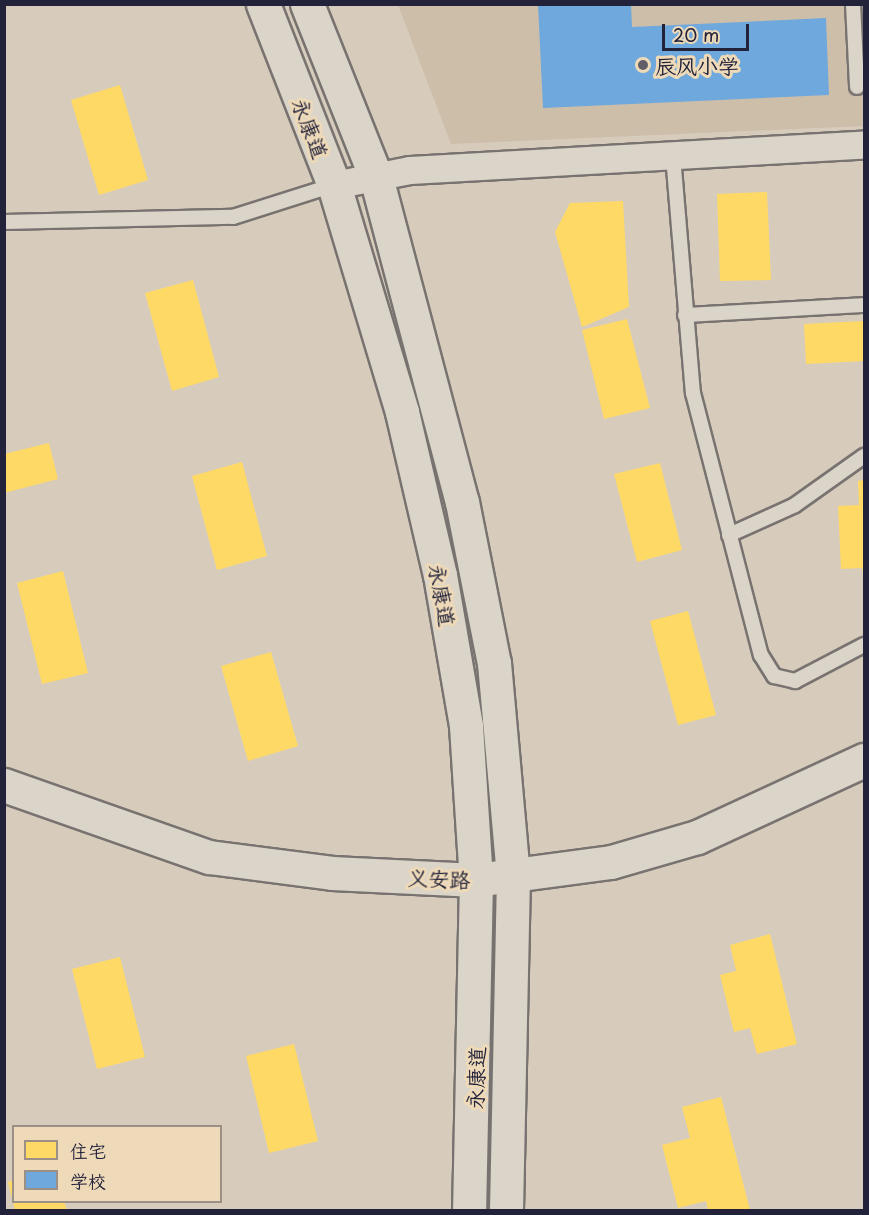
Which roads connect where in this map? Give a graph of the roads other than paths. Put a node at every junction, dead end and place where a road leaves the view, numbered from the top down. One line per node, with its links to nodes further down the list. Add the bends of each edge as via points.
1 (264, 4): 8 (street, 永康道)
2 (307, 4): 7 (street, 永康道)
3 (853, 4): 4 (lane)
4 (857, 87)
5 (864, 145): 6 (street)
6 (673, 156): 7 (street, via 410,170); 11 (lane)
7 (376, 177): 8 (street); 17 (street, 永康道, via 473,560 494,663)
8 (334, 185): 9 (lane, via 233,217); 18 (street, 永康道, via 402,412 440,575 466,726)
9 (4, 222)
10 (864, 305): 11 (lane)
11 (686, 315): 13 (lane, via 693,393)
12 (864, 456): 13 (lane, via 795,505)
13 (729, 535): 14 (lane, via 761,655 774,676 795,681 816,675)
14 (864, 645)
15 (864, 760): 17 (street, 义安路, via 697,837 611,862)
16 (4, 785): 18 (street, 义安路, via 209,857 332,873)
17 (513, 876): 18 (street, 义安路); 20 (street, 永康道)
18 (476, 880): 19 (street, 永康道)
19 (469, 1210)
20 (507, 1210)

